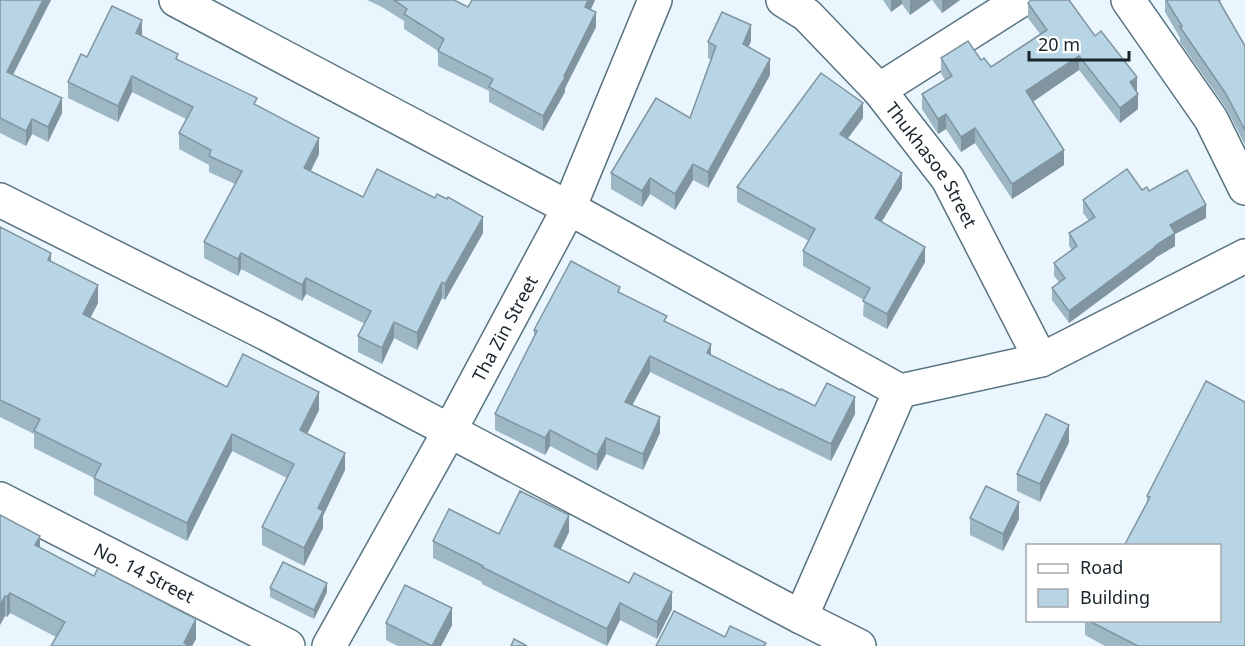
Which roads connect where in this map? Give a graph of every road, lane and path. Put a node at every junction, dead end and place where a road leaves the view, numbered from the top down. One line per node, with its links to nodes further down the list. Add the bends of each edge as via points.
1 (176, 0): 9 (street)
2 (655, 0): 9 (street, Tha Zin Street)
3 (783, 0): 6 (street, Thukhasoe Street, via 807,15)
4 (1021, 0): 6 (street)
5 (1128, 0): 7 (street, via 1211,119)
6 (879, 90): 11 (street, Thukhasoe Street, via 948,179)
7 (1245, 188)
8 (0, 200): 13 (street)
9 (570, 208): 12 (street); 13 (street, Tha Zin Street)
10 (1245, 256): 11 (street)
11 (1041, 360): 12 (street)
12 (900, 391): 15 (street)
13 (450, 430): 15 (street); 17 (street, Tha Zin Street)
14 (0, 499): 16 (street, No. 14 Street)
15 (801, 617): 18 (street)
16 (288, 646)
17 (329, 646)
18 (859, 646)

